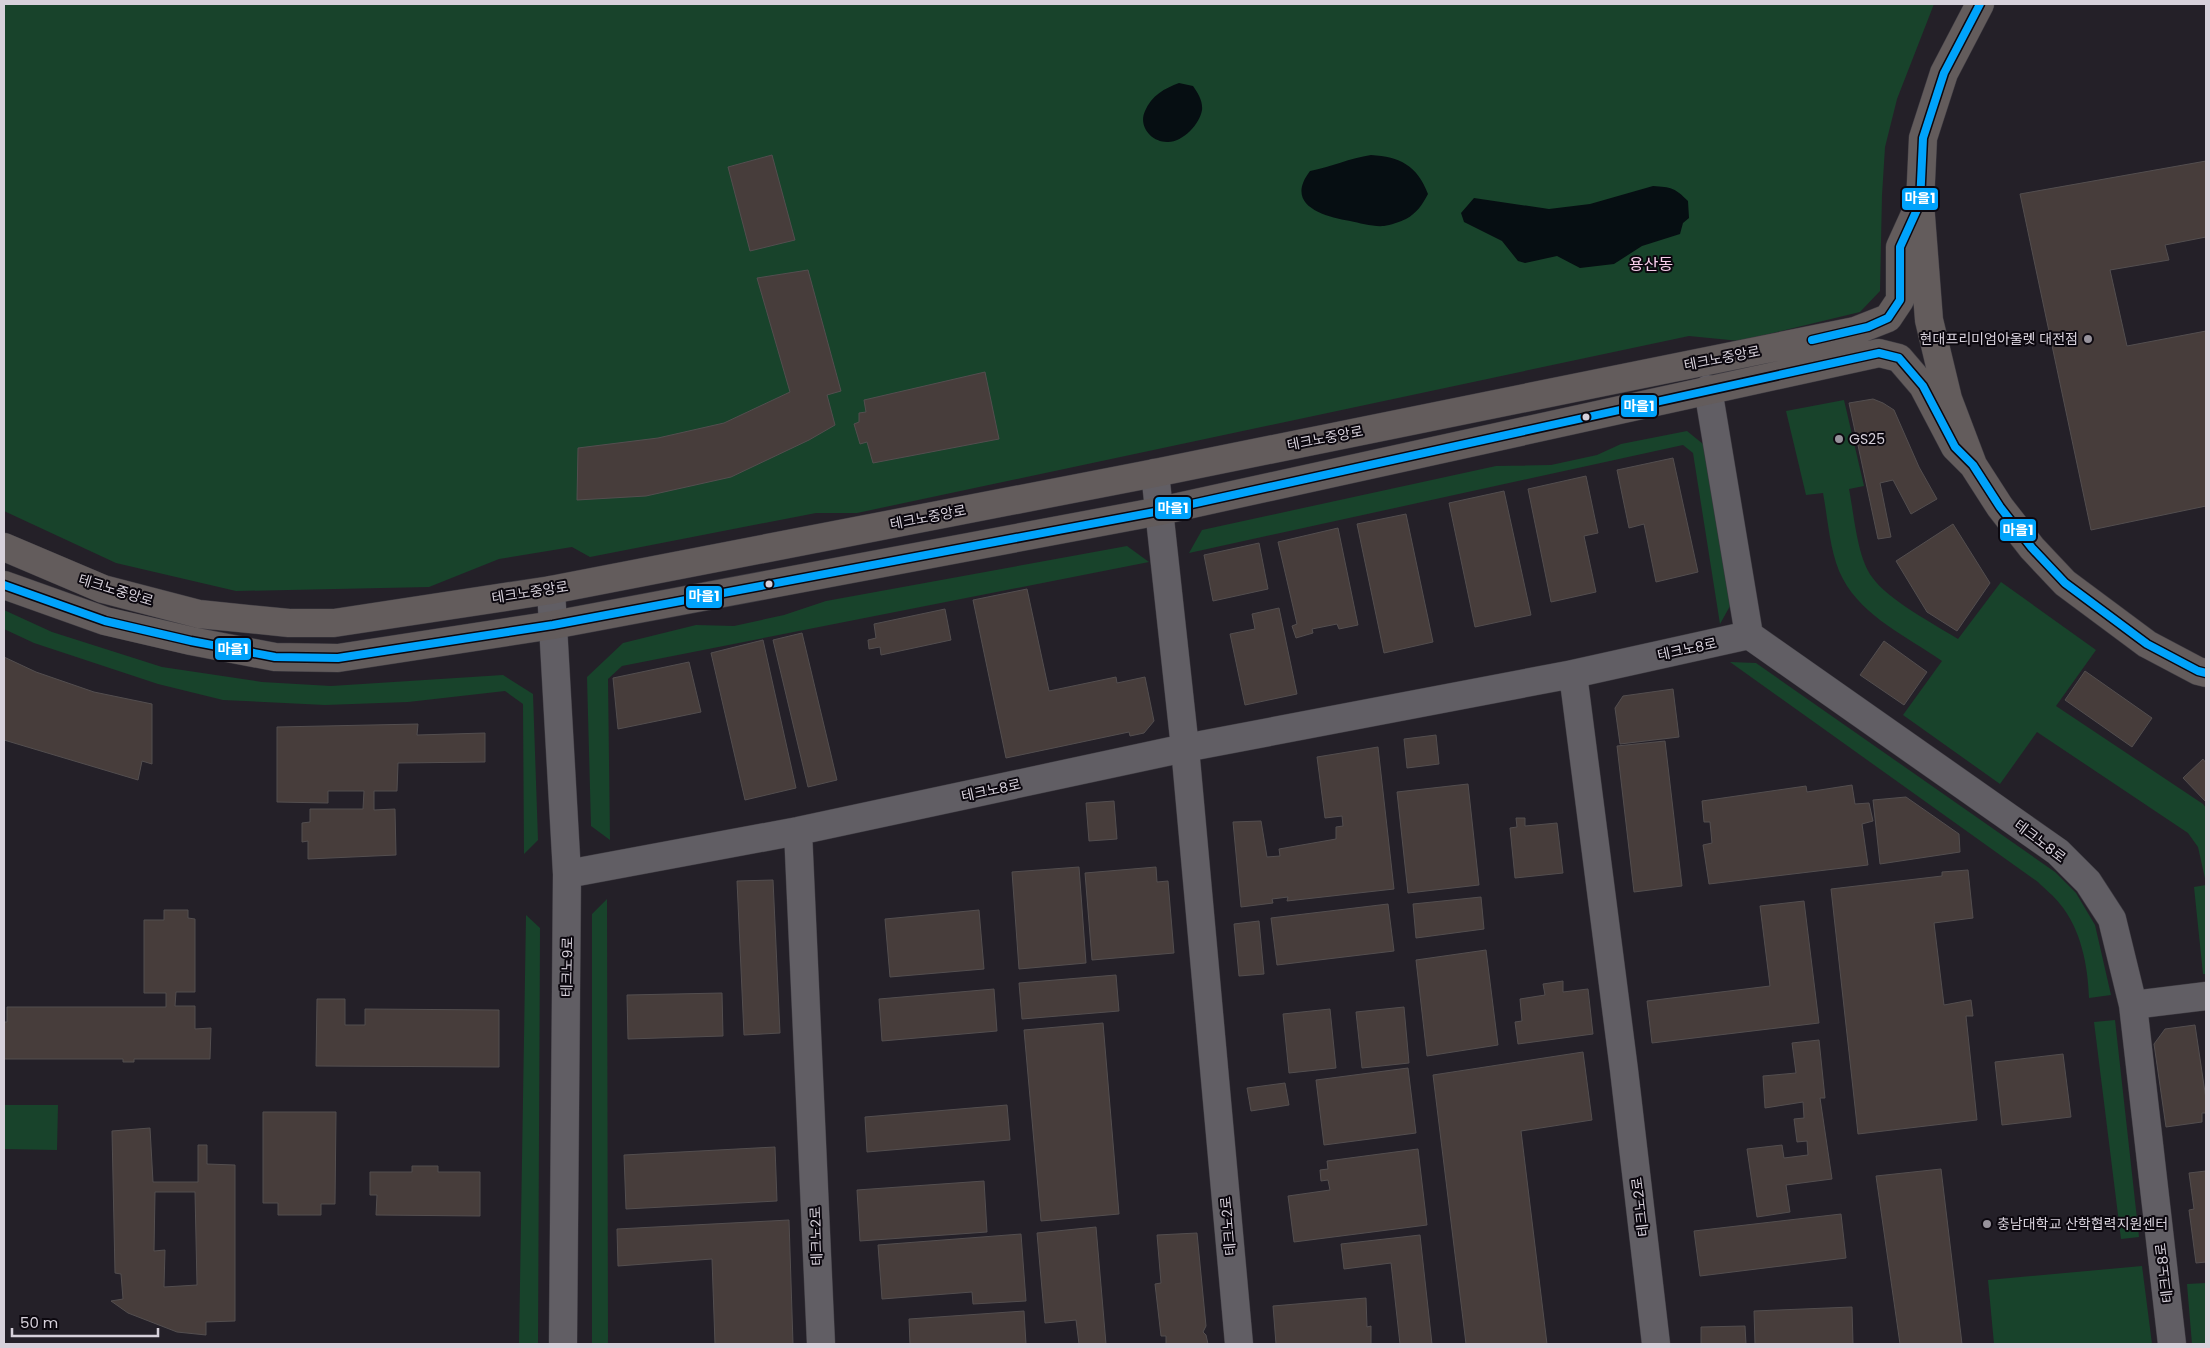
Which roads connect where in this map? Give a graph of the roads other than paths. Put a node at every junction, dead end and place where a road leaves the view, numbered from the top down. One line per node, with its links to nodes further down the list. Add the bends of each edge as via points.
1 (1980, 4): 2 (main road, via 1944,73 1923,138)
2 (1920, 203): 3 (main road, via 1900,247 1900,300 1888,318); 5 (main road, via 1934,348 1948,399)
3 (1857, 343): 4 (main road, 테크노중앙로); 5 (main road, via 1899,358 1923,386 1955,447); 6 (main road, 테크노중앙로)
4 (1708, 389): 7 (main road, 테크노중앙로); 12 (street)
5 (1973, 464): 14 (main road, via 2000,507 2065,583 2147,644)
6 (1156, 473): 7 (street); 10 (main road, 테크노중앙로)
7 (1160, 511): 11 (main road, 테크노중앙로); 15 (street)
8 (4, 547): 10 (main road, 테크노중앙로, via 103,589 199,614 289,623 334,623)
9 (4, 584): 11 (main road, 테크노중앙로, via 105,622 275,657 338,658)
10 (551, 590): 11 (street, 테크노9로)
11 (553, 624): 17 (street, 테크노9로)
12 (1749, 636): 13 (street, 테크노8로); 19 (street, 테크노8로, via 2058,852 2088,882 2112,919)
13 (1573, 674): 15 (street, 테크노8로); 23 (street, 테크노2로)
14 (2204, 674)
15 (1185, 748): 16 (street, 테크노8로); 22 (street, 테크노2로)
16 (798, 831): 17 (street, 테크노8로); 21 (street, 테크노2로)
17 (567, 874): 20 (street, 테크노9로)
18 (2206, 996): 19 (street)
19 (2133, 1005): 24 (street, 테크노8로)
20 (563, 1344)
21 (821, 1344)
22 (1239, 1344)
23 (1656, 1344)
24 (2172, 1344)

